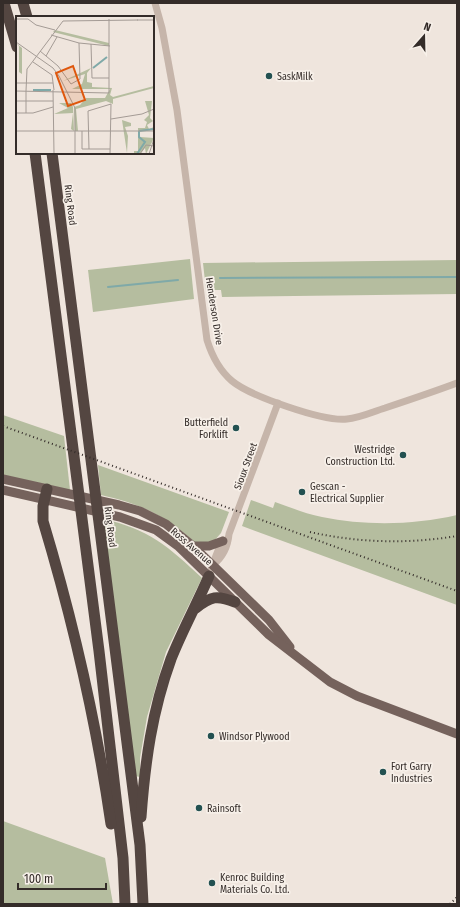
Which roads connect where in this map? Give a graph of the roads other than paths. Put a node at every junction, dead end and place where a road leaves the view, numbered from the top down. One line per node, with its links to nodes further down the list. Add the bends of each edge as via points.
1 (4, 3): 5 (highway)
2 (23, 3): 4 (highway)
3 (155, 3): 9 (street, Henderson Drive, via 177,110 210,350 224,373 233,382)
4 (27, 16)
5 (16, 44)
6 (35, 154): 21 (highway, via 123,858)
7 (52, 154): 20 (highway, Ring Road)
8 (457, 383): 9 (street, Henderson Drive, via 347,419 320,417)
9 (278, 403): 13 (street, Sioux Street, via 240,511)
10 (3, 480): 12 (main road, Ross Avenue)
11 (3, 490): 12 (main road, Ross Avenue)
12 (45, 494): 14 (main road, Ross Avenue, via 60,492 140,511 160,521); 15 (main road, Ross Avenue, via 60,503 141,523 168,538); 21 (highway, via 43,521 80,655 93,717)
13 (226, 537): 14 (main road, via 209,546); 15 (street, Sioux Street, via 229,542)
14 (193, 546): 15 (main road, Ross Avenue)
15 (211, 571): 16 (main road, Ross Avenue); 17 (highway); 18 (main road, Ross Avenue, via 276,628)
16 (235, 602): 17 (highway, via 213,597); 18 (main road, Ross Avenue, via 269,635)
17 (196, 608): 20 (highway, via 171,658 151,725 144,775)
18 (294, 653): 19 (main road, Ross Avenue, via 316,672 344,690)
19 (457, 734)
20 (140, 846): 22 (highway, Ring Road)
21 (124, 904)
22 (143, 904)

